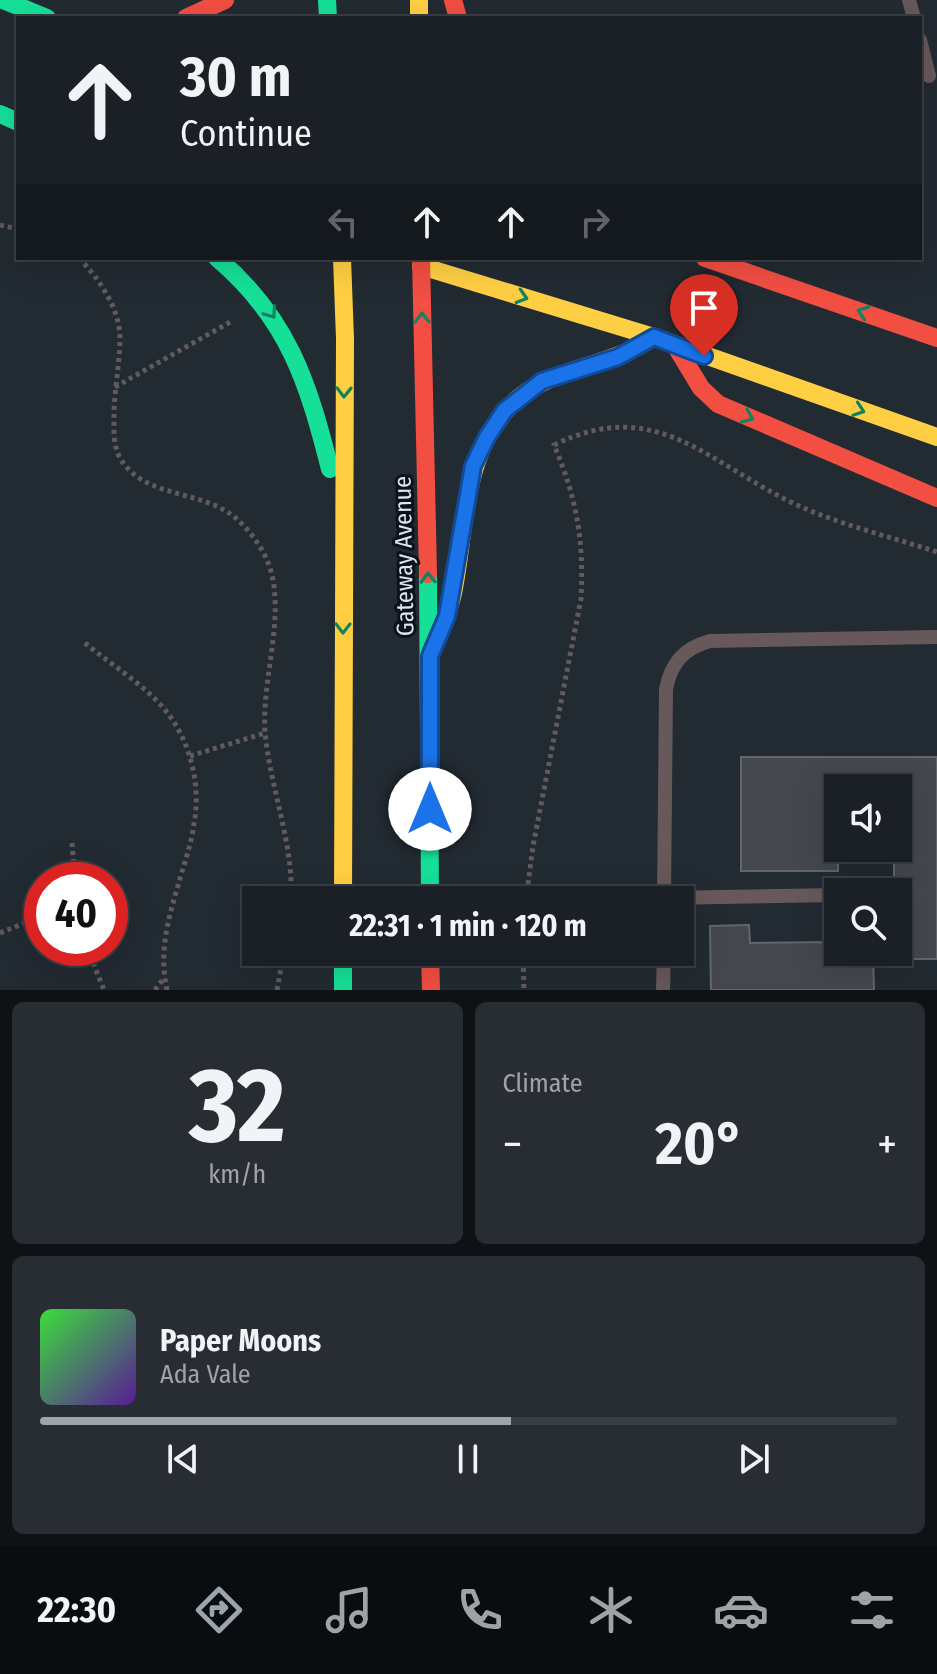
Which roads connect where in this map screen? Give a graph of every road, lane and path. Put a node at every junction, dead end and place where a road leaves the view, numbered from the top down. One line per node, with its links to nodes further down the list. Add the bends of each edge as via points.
1 (3, 0): 3 (main road)
2 (225, 0): 4 (main road)
3 (42, 16)
4 (190, 16)
5 (922, 48): 6 (lane)
6 (929, 76)
7 (81, 260): 16 (path, via 112,303 120,336)
8 (219, 260): 12 (main road)
9 (342, 260): 19 (main road, one-way to 19)
10 (712, 260): 14 (main road, one-way to 10)
11 (421, 262): 13 (main road, one-way to 13); 23 (main road, Gateway Avenue, one-way to 11)
12 (265, 303): 16 (path); 19 (main road, one-way to 19, via 308,390)
13 (654, 337): 15 (main road); 23 (main road, via 618,357 542,381 505,410 473,466 452,594)
14 (937, 338)
15 (675, 345): 17 (main road, one-way to 17); 18 (main road, one-way to 18, via 694,378 718,404)
16 (114, 387): 24 (path, via 113,437 120,458 153,486 192,496 238,519 268,562 275,609)
17 (937, 437)
18 (937, 498)
19 (343, 522): 29 (main road, one-way to 29)
20 (937, 552): 31 (path, via 796,505 665,433 619,427 554,445 579,520 581,599)
21 (937, 637): 32 (lane, via 710,641 685,652 666,689)
22 (85, 643): 25 (path, via 157,701)
23 (430, 656): 30 (main road, Gateway Avenue)
24 (265, 733): 25 (path); 28 (path)
25 (190, 756): 43 (path, via 197,802 165,931)
26 (72, 843): 27 (path)
27 (74, 862)
28 (291, 886)
29 (343, 886)
30 (430, 886)
31 (528, 886)
32 (664, 886)
33 (824, 895): 34 (lane)
34 (694, 898)
35 (24, 923): 36 (path)
36 (0, 933)
37 (94, 966): 44 (path)
38 (281, 966): 47 (path)
39 (343, 966): 48 (main road)
40 (430, 966): 49 (main road)
41 (523, 966): 50 (path)
42 (664, 966): 51 (lane)
43 (164, 978): 45 (path); 46 (path)
44 (104, 990)
45 (155, 990)
46 (167, 990)
47 (277, 990)
48 (343, 990)
49 (431, 990)
50 (524, 990)
51 (663, 990)

